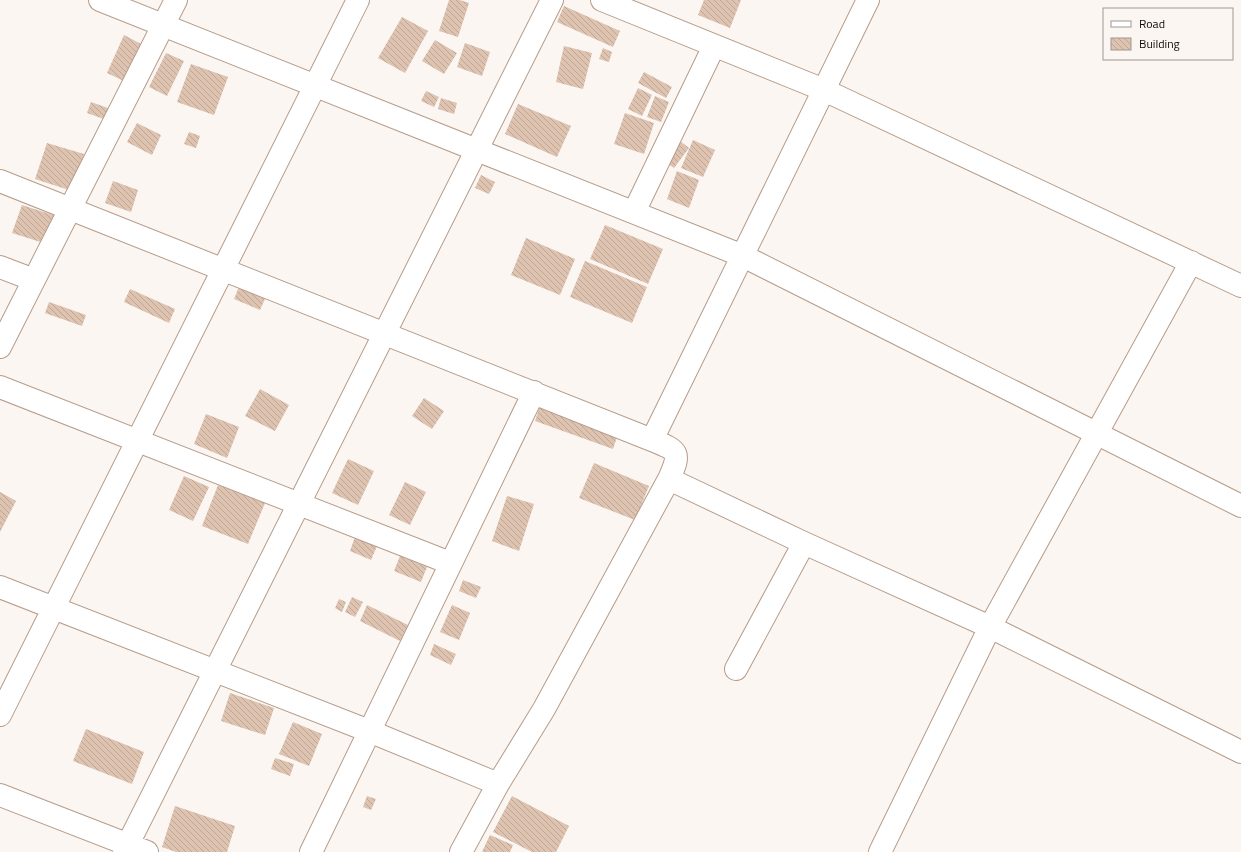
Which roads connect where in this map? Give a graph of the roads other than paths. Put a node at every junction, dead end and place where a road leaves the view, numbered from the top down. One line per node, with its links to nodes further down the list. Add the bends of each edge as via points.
1 (100, 0): 7 (street)
2 (176, 0): 7 (street)
3 (358, 0): 9 (street)
4 (552, 0): 11 (street)
5 (602, 0): 8 (street)
6 (868, 0): 10 (street)
7 (163, 25): 9 (street); 13 (street)
8 (714, 46): 10 (street); 14 (street)
9 (315, 86): 11 (street); 18 (street)
10 (824, 90): 15 (street); 16 (street)
11 (477, 150): 14 (street); 21 (street)
12 (0, 181): 13 (street)
13 (70, 209): 18 (street); 19 (street)
14 (634, 212): 15 (street)
15 (743, 256): 25 (street); 27 (street)
16 (1191, 262): 20 (street); 25 (street)
17 (0, 267): 19 (street)
18 (223, 269): 21 (street); 26 (street)
19 (34, 280): 22 (street)
20 (1241, 286)
21 (384, 334): 24 (street); 29 (street)
22 (0, 348)
23 (0, 387): 26 (street)
24 (534, 392): 27 (street); 32 (street)
25 (1096, 434): 30 (street); 35 (street)
26 (138, 440): 29 (street); 34 (street)
27 (652, 440): 28 (street, via 672,448 676,454 676,462)
28 (669, 479): 31 (street); 41 (street, via 544,709)
29 (299, 504): 32 (street); 37 (street)
30 (1241, 506)
31 (804, 543): 35 (street); 36 (street)
32 (450, 563): 39 (street)
33 (0, 588): 34 (street)
34 (54, 608): 37 (street); 38 (street)
35 (990, 627): 40 (street); 46 (street)
36 (736, 669)
37 (215, 670): 39 (street); 43 (street)
38 (0, 715)
39 (369, 731): 41 (street); 44 (street)
40 (1241, 752)
41 (498, 784): 45 (street)
42 (0, 795): 43 (street)
43 (133, 850)
44 (311, 852)
45 (461, 852)
46 (880, 852)

